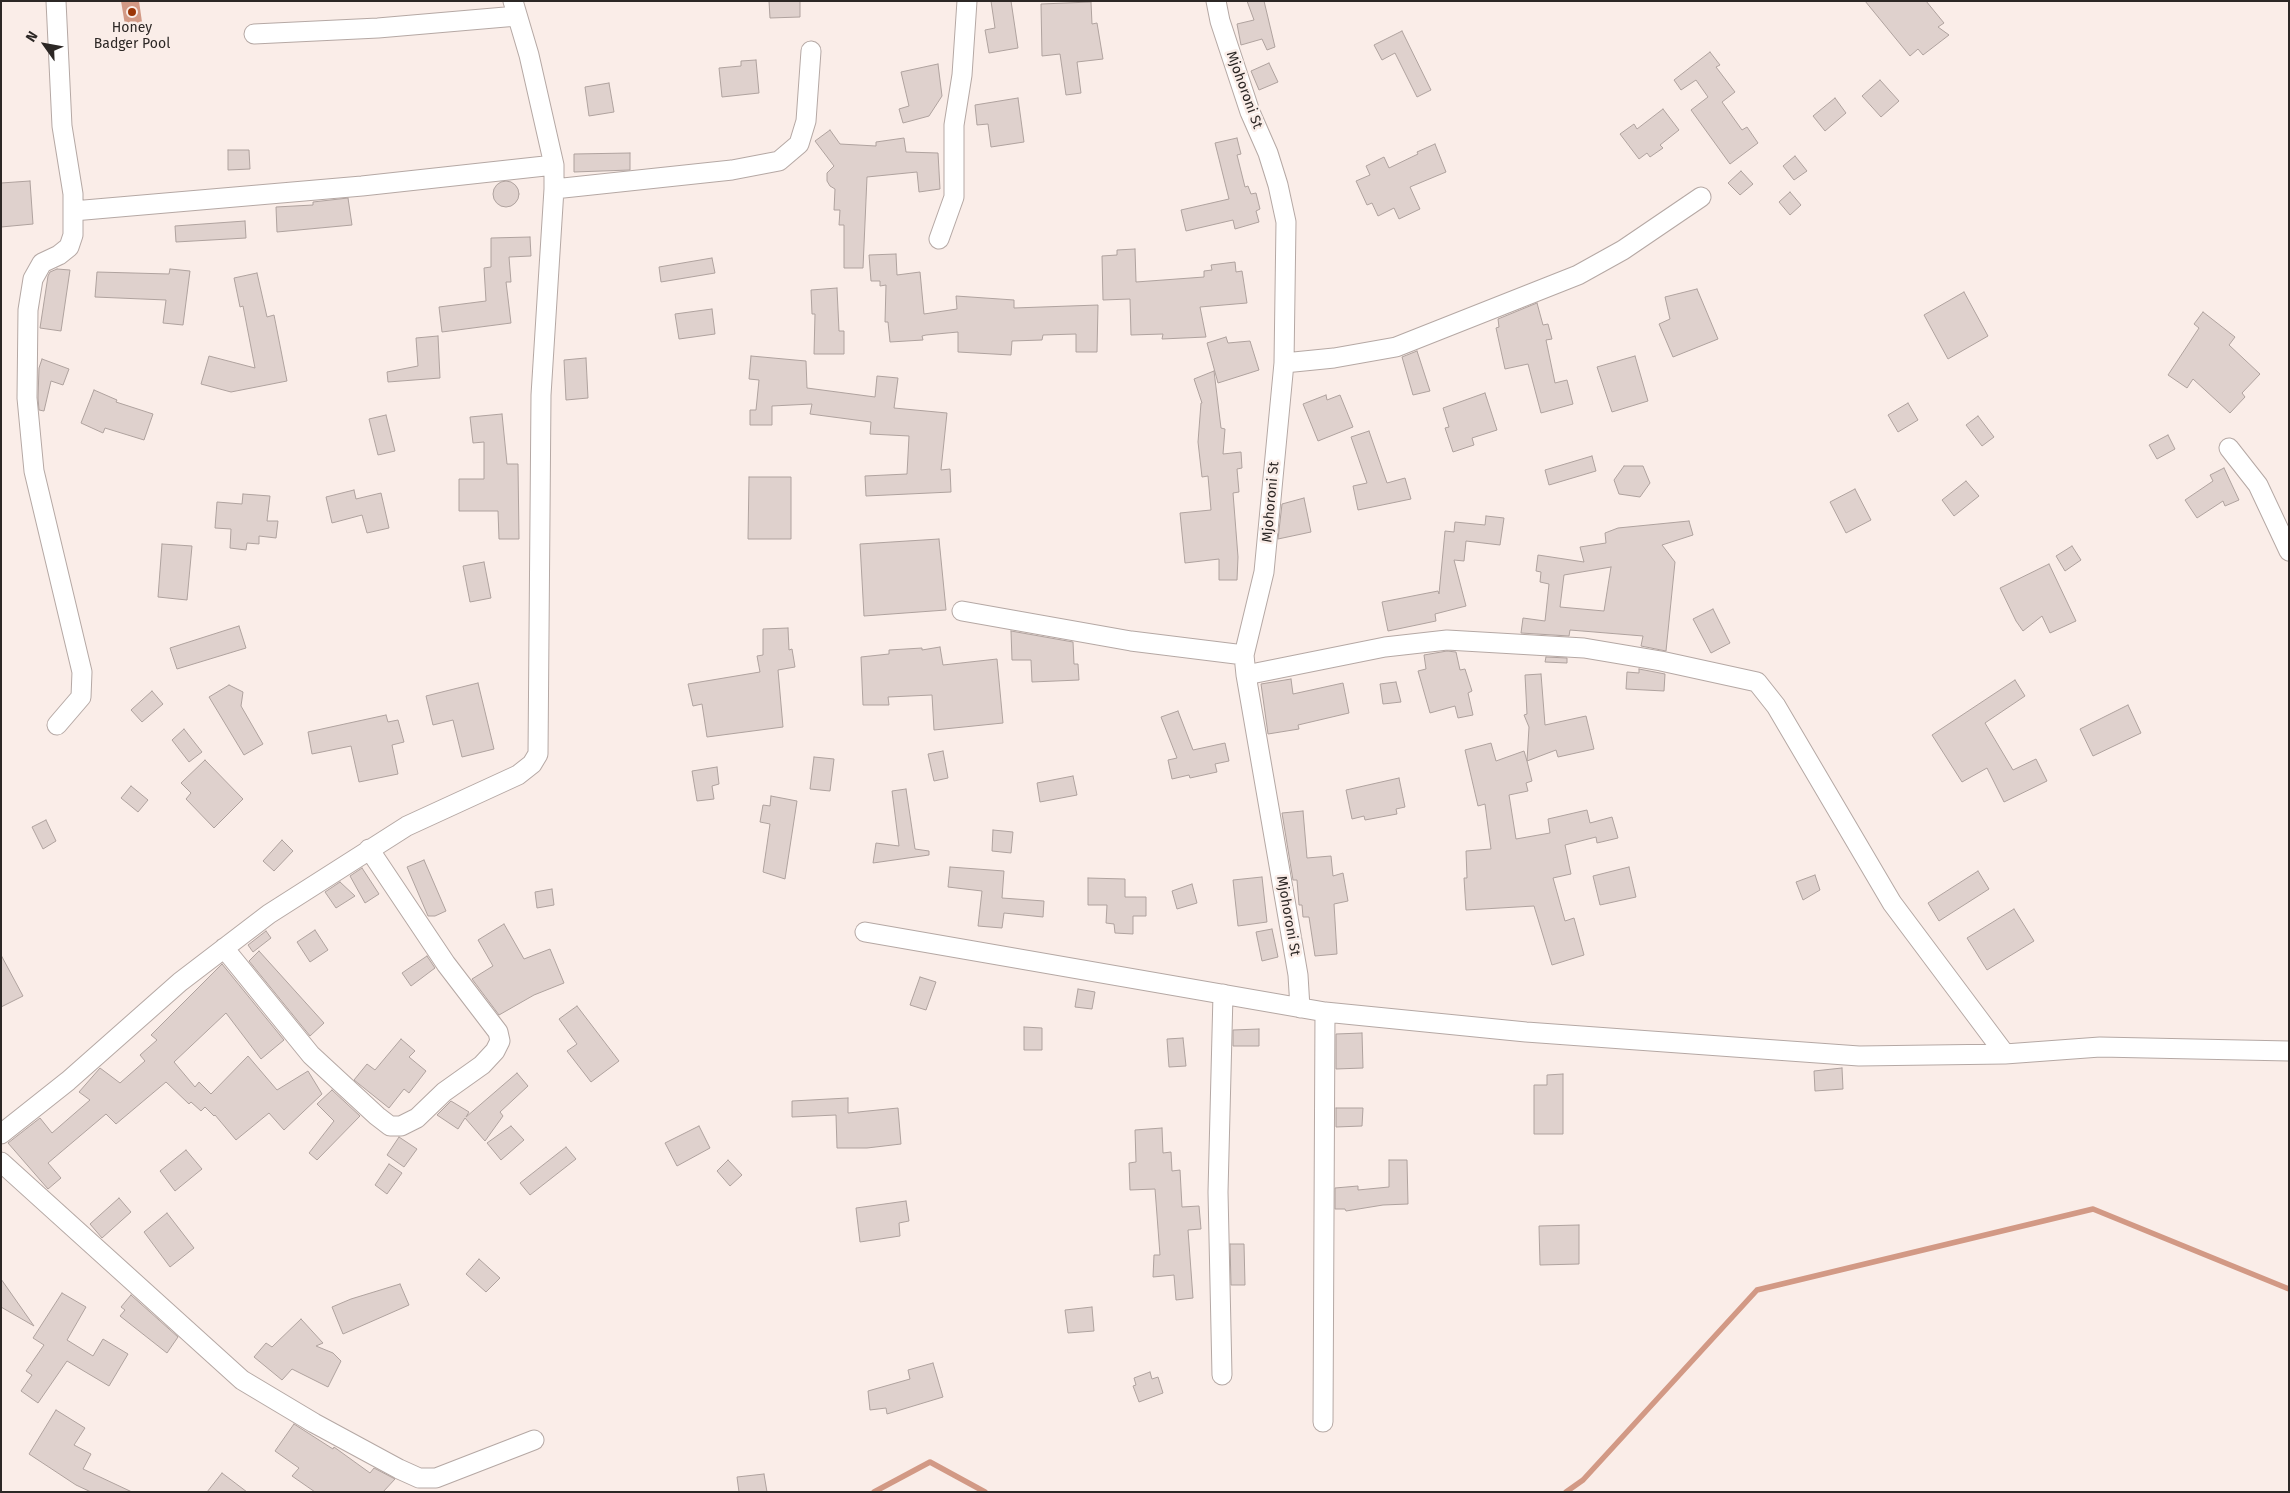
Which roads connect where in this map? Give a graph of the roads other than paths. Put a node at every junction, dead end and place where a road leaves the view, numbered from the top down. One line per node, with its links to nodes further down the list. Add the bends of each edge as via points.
1 (56, 1): 10 (street, via 62,126)
2 (968, 1): 11 (street, via 954,125 954,197)
3 (1216, 1): 12 (street, Mjohoroni St, via 1250,112 1268,153 1286,222)
4 (515, 9): 5 (street, via 378,28); 7 (street)
5 (254, 34)
6 (811, 51): 8 (street, via 806,121 799,144 779,161 732,170)
7 (554, 165): 8 (street); 10 (street, via 362,186)
8 (554, 189): 19 (street, via 541,395 538,754 532,764 518,775 407,826)
9 (1701, 197): 12 (street, via 1623,250 1578,274 1396,347)
10 (73, 211): 18 (street, via 73,235 69,247 42,263 34,279 28,310 27,398 34,470 82,672 80,698)
11 (939, 240)
12 (1284, 363): 16 (street, Mjohoroni St, via 1264,572)
13 (2229, 448): 14 (street, via 2258,485)
14 (2289, 551)
15 (962, 611): 16 (street, via 1131,641)
16 (1244, 655): 17 (street, Mjohoroni St)
17 (1246, 675): 23 (street, Mjohoroni St, via 1298,975); 26 (street, via 1385,647 1447,640 1584,648 1757,682 1776,706 1892,903)
18 (57, 725)
19 (369, 849): 21 (street, via 269,914); 21 (street, via 446,964 498,1032 500,1041 482,1065 444,1092 417,1118 401,1126 390,1126 377,1116 311,1055)
20 (865, 932): 22 (street)
21 (224, 948): 27 (street)
22 (1223, 994): 23 (street); 29 (street, via 1218,1192)
23 (1300, 1008): 24 (street)
24 (1325, 1012): 26 (street, via 1526,1032 1859,1056); 30 (street)
25 (2289, 1051): 26 (street, via 2100,1047)
26 (2005, 1054)
27 (1, 1134)
28 (1, 1162): 31 (street, via 242,1380 399,1469 419,1478 436,1478)
29 (1222, 1375)
30 (1323, 1422)
31 (534, 1440)

